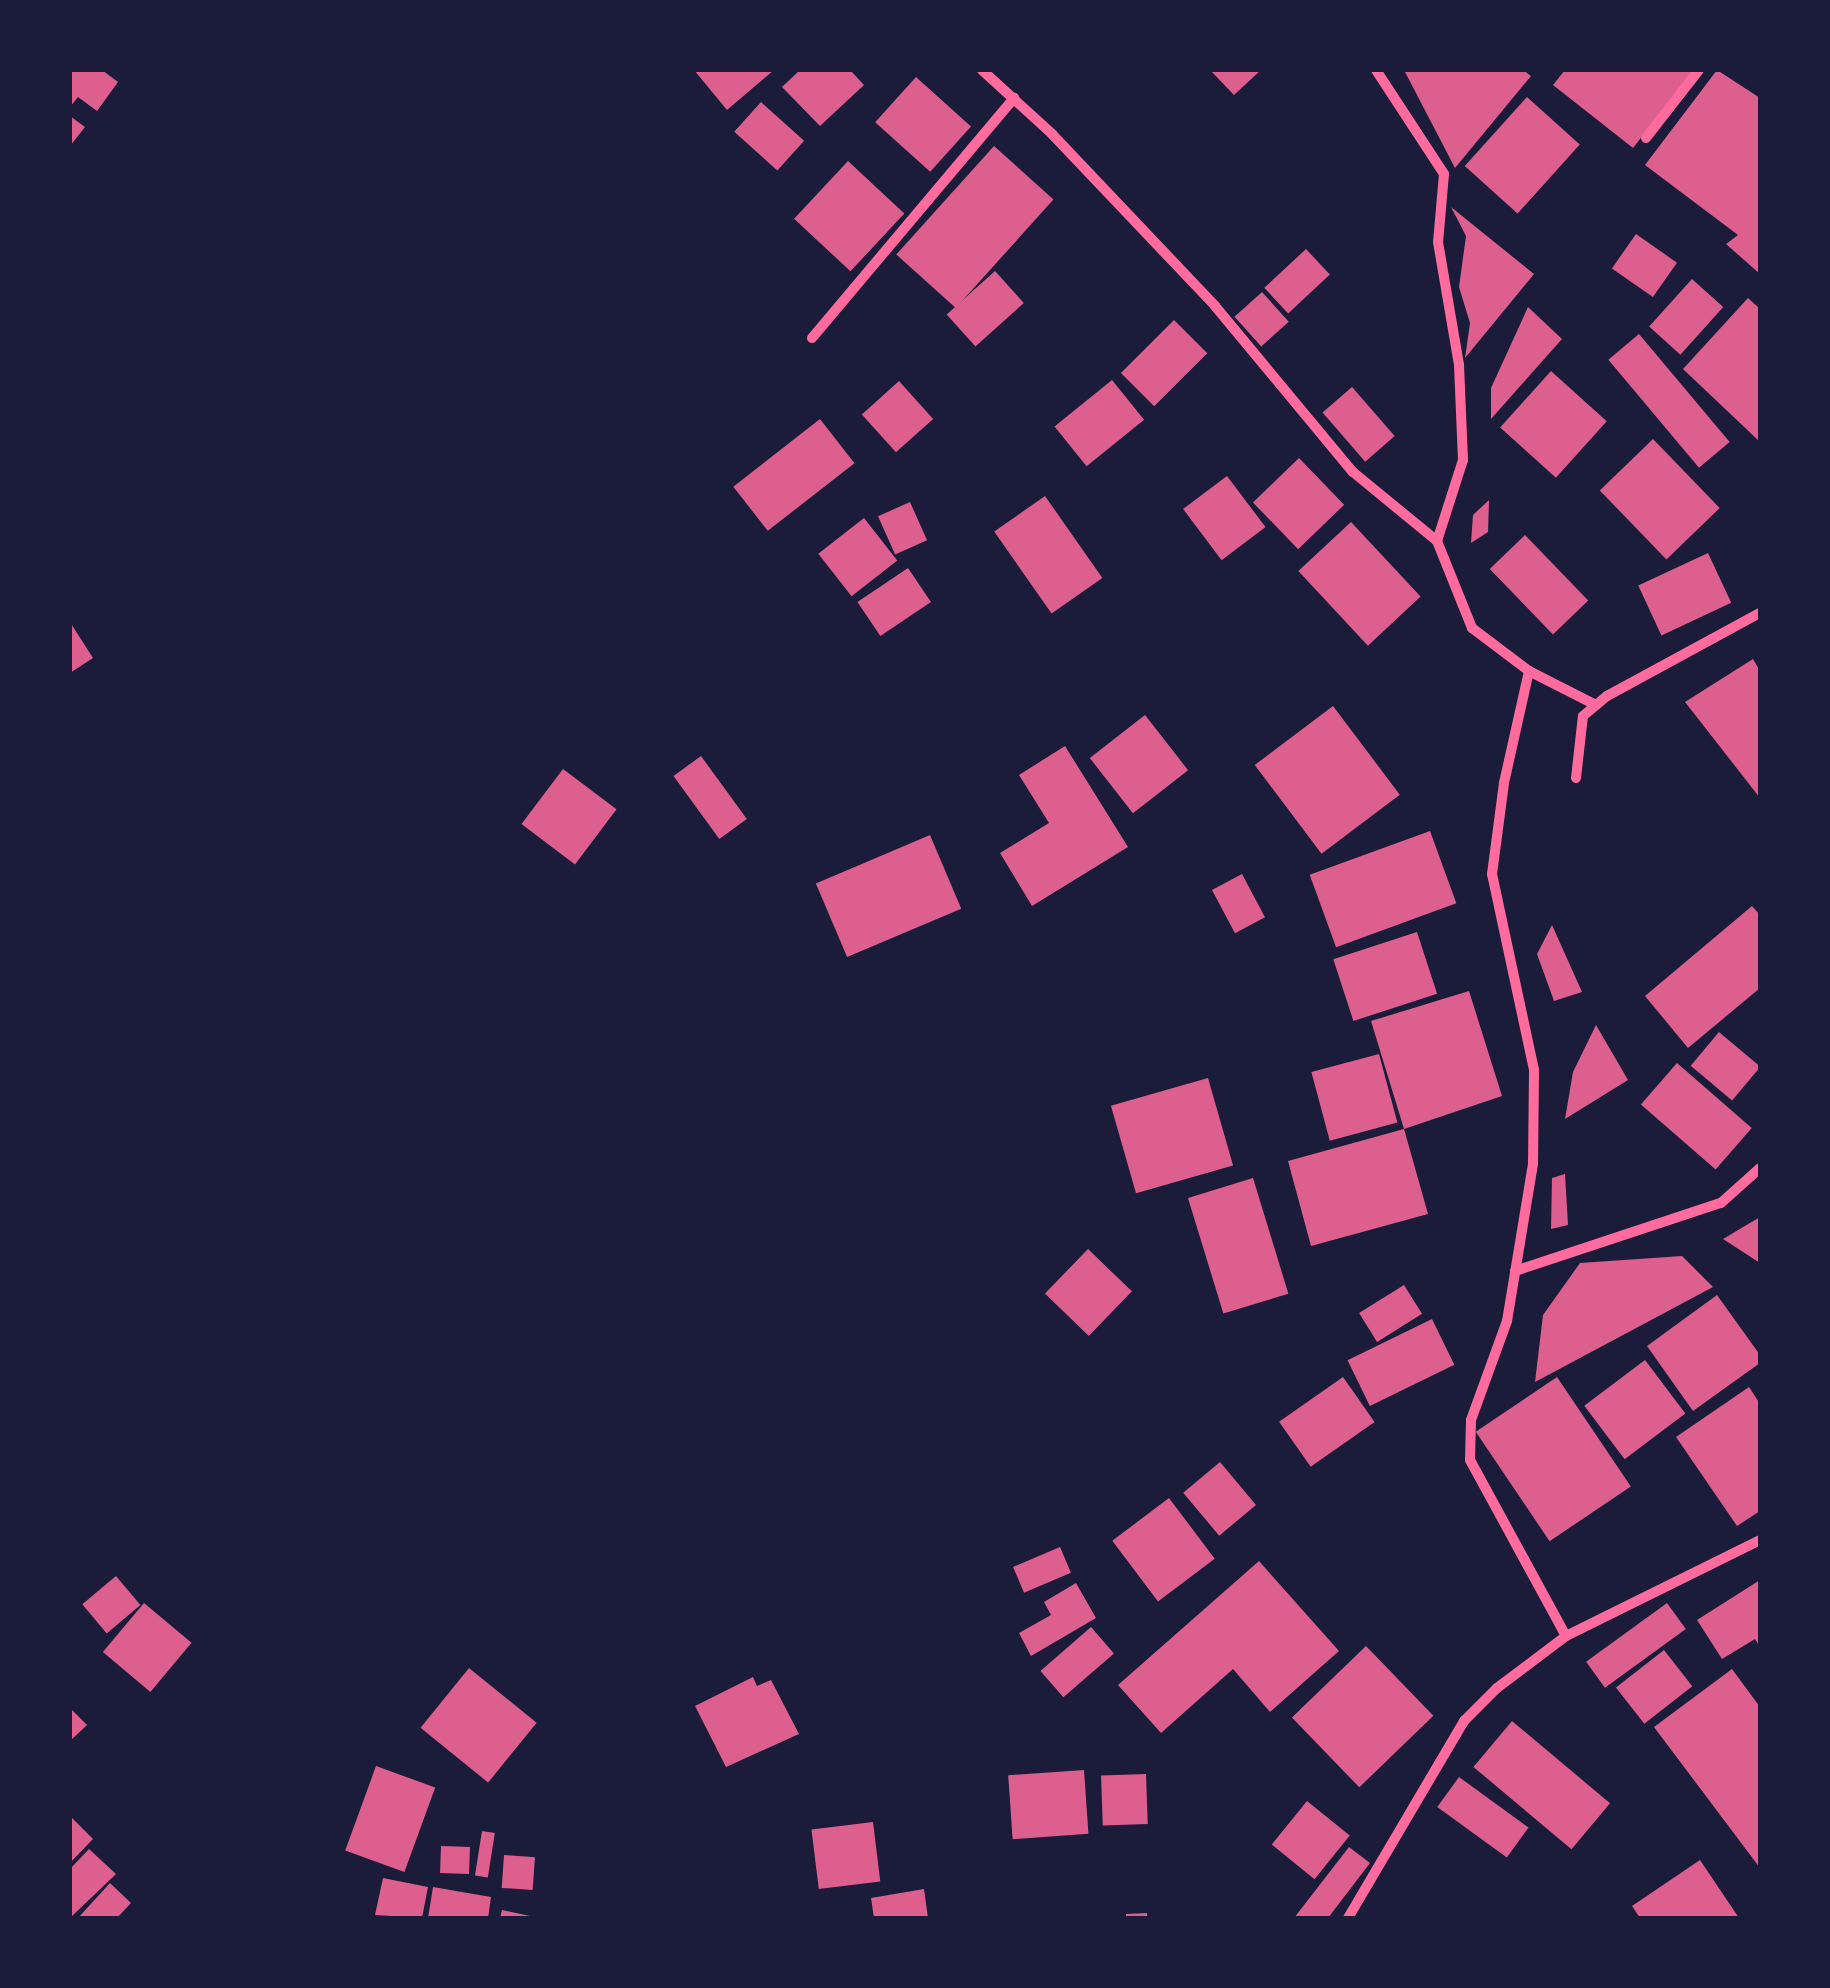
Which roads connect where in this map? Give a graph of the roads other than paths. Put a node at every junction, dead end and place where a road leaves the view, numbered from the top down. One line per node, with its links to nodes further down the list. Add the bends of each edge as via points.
1 (982, 70): 4 (street)
2 (1376, 70): 7 (street, via 1444,174 1438,242 1459,365 1462,460)
3 (1699, 70): 5 (street)
4 (1014, 98): 6 (street); 7 (street, via 1215,306 1354,472)
5 (1646, 138)
6 (812, 338)
7 (1437, 541): 9 (street, via 1472,628)
8 (1760, 613): 10 (street)
9 (1529, 672): 10 (street); 13 (street, via 1492,874 1534,1070 1533,1164)
10 (1596, 705): 11 (street, via 1583,716)
11 (1576, 778)
12 (1760, 1168): 13 (street, via 1721,1203)
13 (1515, 1272): 15 (street, via 1507,1321 1471,1420 1470,1460)
14 (1760, 1540): 15 (street)
15 (1566, 1636): 16 (street, via 1496,1688 1464,1722)
16 (1348, 1918)

